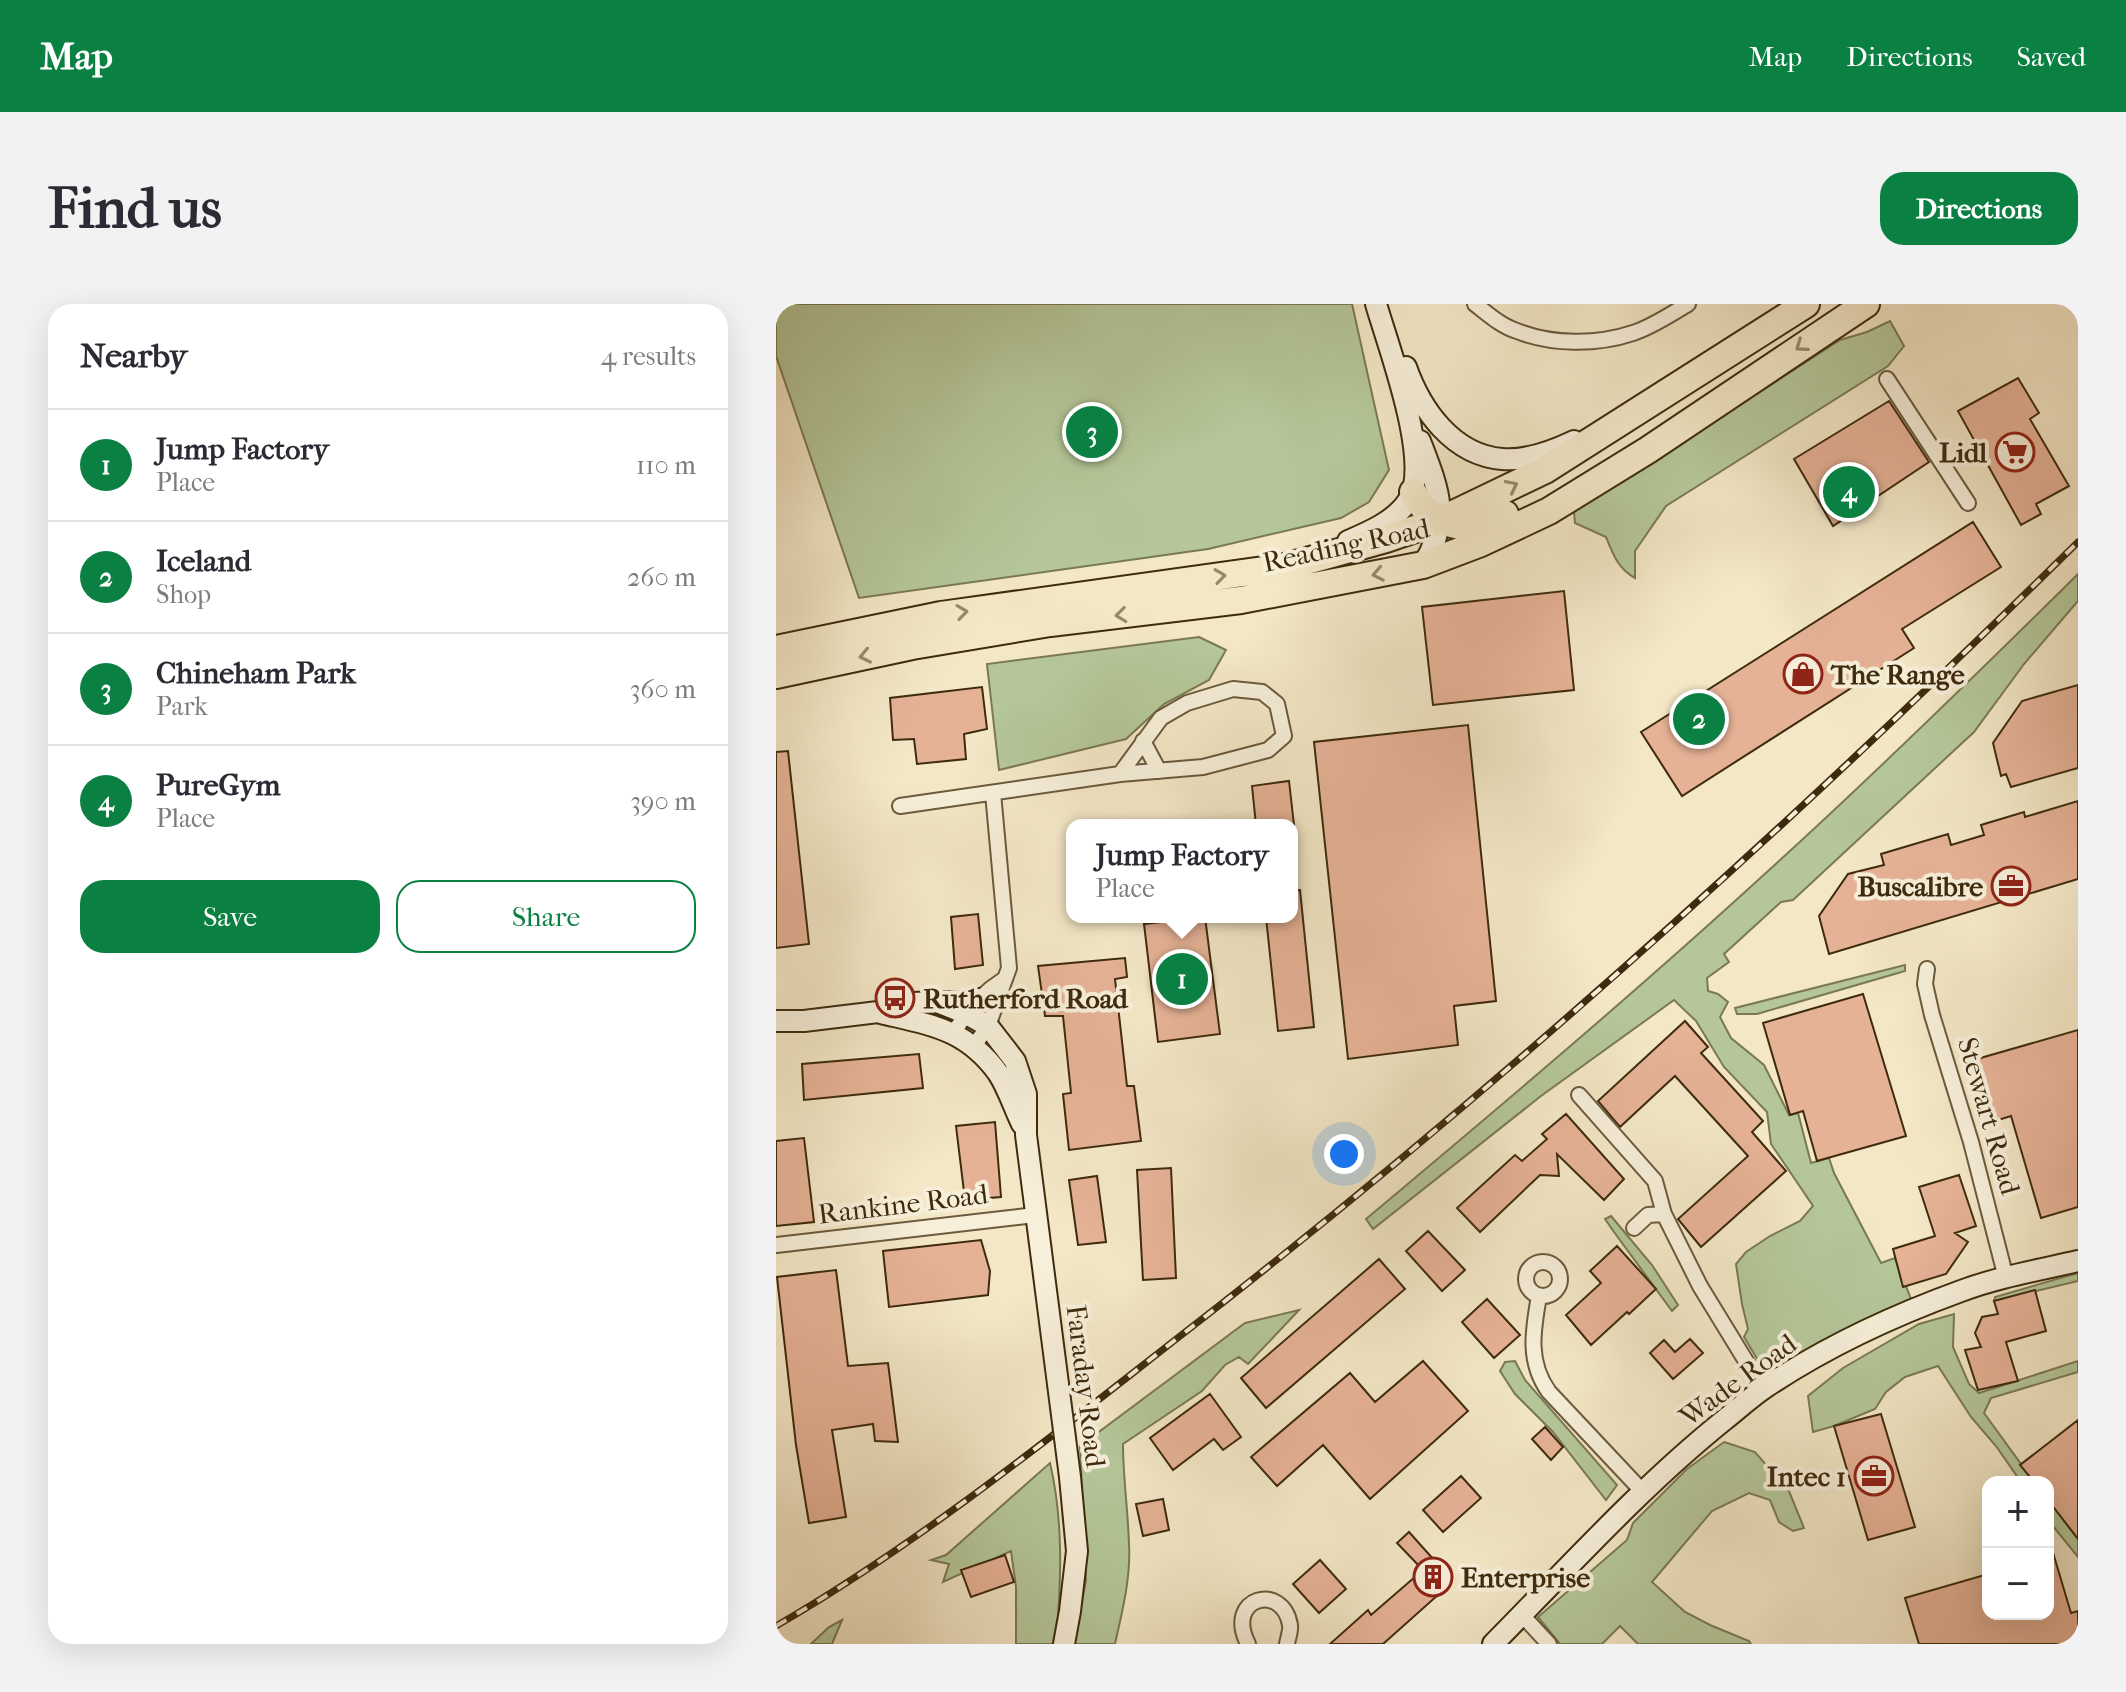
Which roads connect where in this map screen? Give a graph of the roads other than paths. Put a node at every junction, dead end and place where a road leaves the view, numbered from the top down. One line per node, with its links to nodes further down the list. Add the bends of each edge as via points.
1 (1475, 304): 2 (street, via 1514,331 1545,340 1578,341 1634,333)
2 (1688, 304)
3 (1806, 304): 8 (highway, Reading Road)
4 (1866, 304): 7 (highway, Reading Road, one-way to 7)
5 (1377, 309): 8 (street, via 1390,326 1425,408 1446,433 1481,455 1528,457); 9 (street)
6 (1887, 379): 11 (street)
7 (1729, 396): 12 (highway, via 1709,398 1552,493 1504,515 1460,528); 13 (highway, Reading Road, via 1549,511)
8 (1621, 423): 12 (highway, Reading Road, one-way to 8, via 1545,470)
9 (1412, 427): 10 (street); 12 (street, via 1437,486)
10 (1413, 492): 12 (highway, via 1428,513); 14 (street, via 1391,519)
11 (1968, 503)
12 (1441, 520): 13 (street); 14 (highway, Reading Road)
13 (1423, 565): 16 (highway, Reading Road, one-way to 16, via 1241,600 912,646)
14 (1285, 567): 15 (highway, Reading Road, one-way to 14, via 941,615)
15 (776, 649)
16 (776, 675)
17 (1143, 741): 18 (street); 18 (street, via 1161,718 1187,703 1233,689 1262,692 1277,704 1284,736 1268,750 1203,767); 19 (street)
18 (1159, 771): 19 (street)
19 (1120, 774): 20 (street)
20 (993, 793): 21 (street); 24 (street, via 1009,968)
21 (900, 806)
22 (1927, 969): 35 (street, Stewart Road, via 1932,1015)
23 (878, 1012): 24 (street, Faraday Road, via 937,1002); 25 (street, Faraday Road); 26 (street, Faraday Road)
24 (985, 1017): 26 (street); 27 (street); 29 (street, Faraday Road, via 1015,1061 1026,1094)
25 (776, 1021)
26 (954, 1033): 27 (street, Faraday Road)
27 (974, 1046): 29 (street, Faraday Road, via 999,1075)
28 (1579, 1095): 30 (street, via 1655,1181)
29 (1026, 1135): 31 (street, Faraday Road)
30 (1664, 1214): 32 (street, via 1648,1215); 37 (street, via 1700,1286)
31 (1035, 1215): 33 (street, Rankine Road); 40 (street, Faraday Road, bridge, via 1077,1551)
32 (1634, 1228)
33 (776, 1245)
34 (2078, 1261): 35 (street, Wade Road)
35 (2006, 1278): 37 (street, Wade Road, via 1910,1312)
36 (1539, 1296): 38 (street, via 1533,1358 1540,1380)
37 (1763, 1389): 38 (street, Wade Road)
38 (1643, 1492): 39 (street, Wade Road)
39 (1522, 1615): 43 (street, Wade Road); 44 (street)
40 (1064, 1644)
41 (1248, 1644): 42 (street, via 1241,1624 1245,1609 1256,1600 1270,1599 1286,1614)
42 (1287, 1644)
43 (1493, 1644)
44 (1549, 1644)

